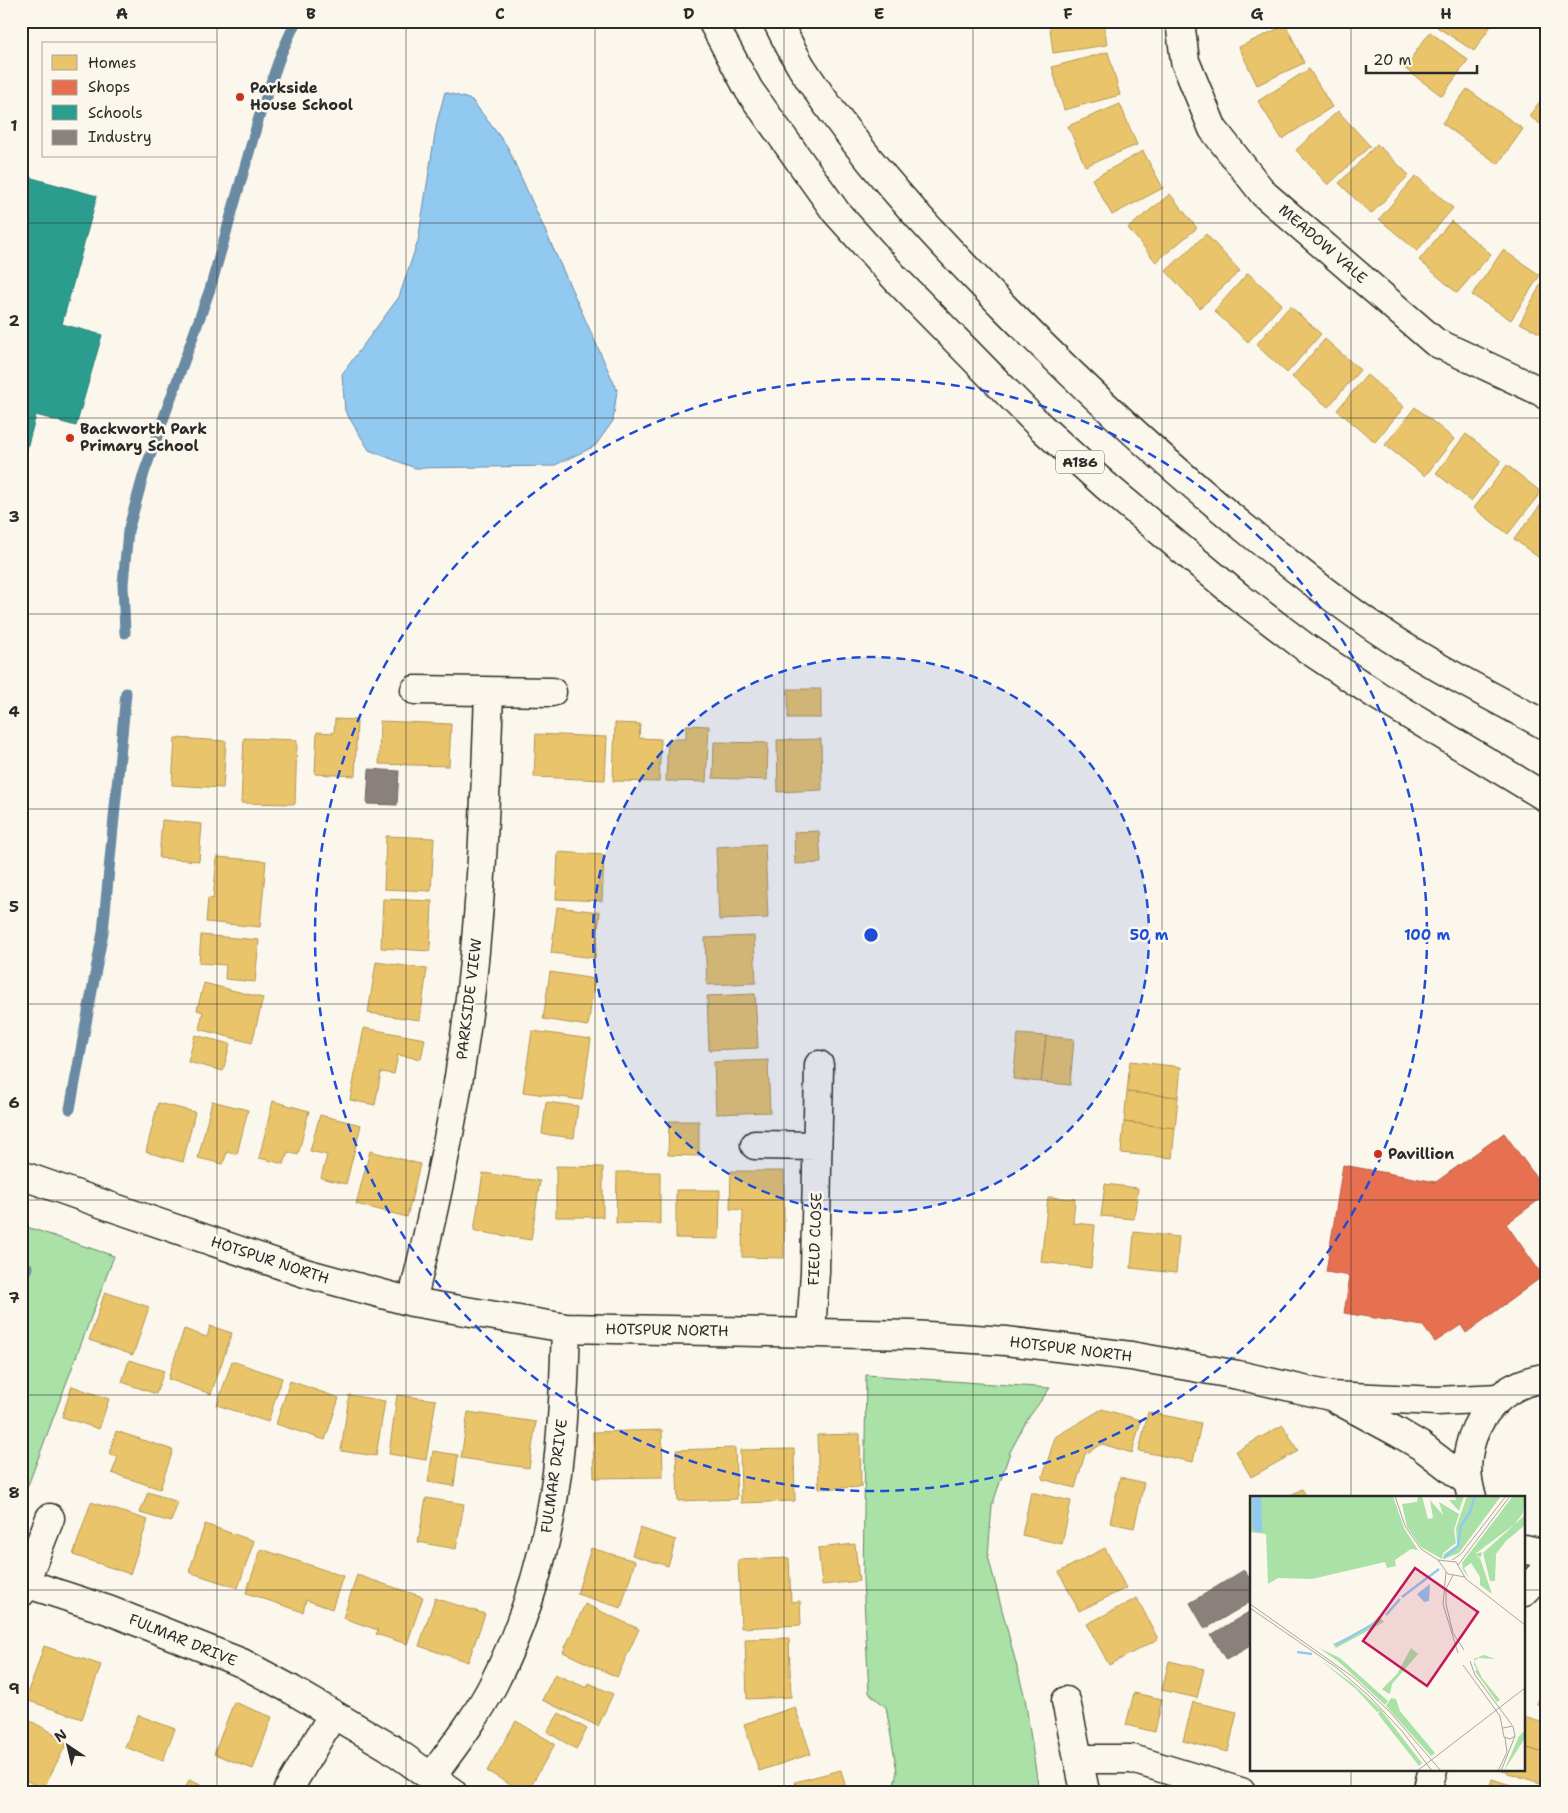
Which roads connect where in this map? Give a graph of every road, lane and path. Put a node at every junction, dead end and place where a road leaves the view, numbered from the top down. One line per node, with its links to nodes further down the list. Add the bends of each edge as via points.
1 (712, 21): 9 (street, A186, via 749,90 836,212 1042,427 1105,485 1239,597 1306,648 1378,696)
2 (777, 21): 8 (street, via 801,66 827,103 904,201 1081,384 1221,509 1307,579 1389,637 1462,681)
3 (1180, 21): 4 (street, MEADOW VALE, via 1185,61 1213,129 1264,194 1435,342)
4 (1547, 396)
5 (416, 690): 6 (street)
6 (489, 692): 7 (street); 14 (street, PARKSIDE VIEW, via 478,920 464,1049 444,1164)
7 (552, 692)
8 (1547, 726)
9 (1547, 798)
10 (819, 1065): 12 (street, FIELD CLOSE)
11 (755, 1145): 12 (street)
12 (817, 1146): 16 (street, FIELD CLOSE)
13 (21, 1175): 14 (street, HOTSPUR NORTH, via 305,1273)
14 (412, 1302): 15 (street, HOTSPUR NORTH)
15 (566, 1328): 16 (street, HOTSPUR NORTH); 31 (street, FULMAR DRIVE, via 564,1390 551,1516 536,1579 492,1686 467,1728)
16 (811, 1332): 18 (street, HOTSPUR NORTH, via 1006,1341 1112,1353)
17 (1541, 1376): 19 (street)
18 (1330, 1396): 19 (street, HOTSPUR NORTH, via 1437,1401); 20 (street, HOTSPUR NORTH, via 1421,1446)
19 (1499, 1398): 20 (street, via 1481,1418 1470,1442 1467,1468)
20 (1470, 1489)
21 (50, 1518): 25 (street)
22 (1526, 1549): 23 (street)
23 (1547, 1554)
24 (1547, 1568): 26 (street)
25 (23, 1588): 28 (street, FULMAR DRIVE, via 108,1610 233,1659)
26 (1526, 1590)
27 (1066, 1701): 29 (street)
28 (333, 1714): 31 (street, FULMAR DRIVE); 33 (street)
29 (1078, 1759): 32 (street); 34 (street, via 1132,1759)
30 (1434, 1770): 35 (street)
31 (442, 1784)
32 (1085, 1791)
33 (287, 1792)
34 (1241, 1792)
35 (1426, 1792)

